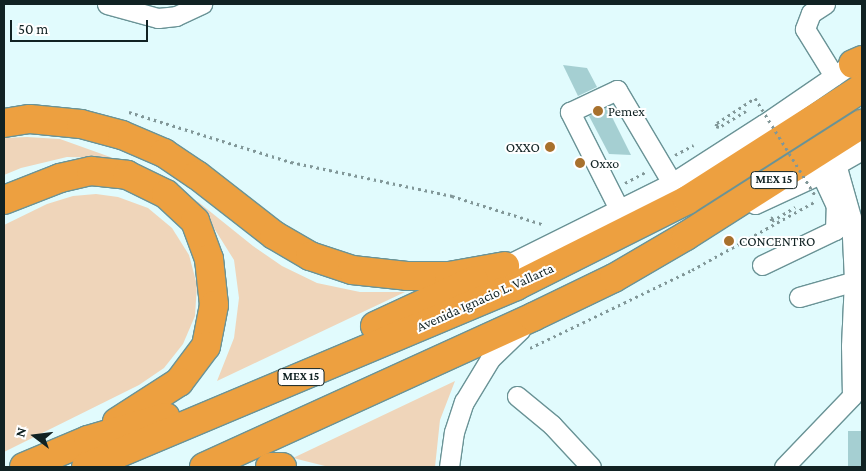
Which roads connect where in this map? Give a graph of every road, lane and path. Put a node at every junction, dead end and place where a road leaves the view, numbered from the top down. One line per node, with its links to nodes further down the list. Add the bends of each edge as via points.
1 (107, 4): 2 (street, via 158,18 176,16)
2 (202, 4)
3 (825, 4): 4 (street, via 811,13 805,29)
4 (855, 69): 16 (highway, Avenida Ignacio L. Vallarta / MEX 15)
5 (754, 107): 17 (path, bridge, via 716,126 755,98)
6 (120, 110): 21 (path, via 291,162 452,196 546,226)
7 (747, 115): 10 (path)
8 (4, 123): 24 (highway, via 30,119 80,124 122,135 164,153 274,235 310,256 352,270 407,276 449,276)
9 (862, 124): 22 (highway, MEX 15)
10 (721, 130)
11 (695, 144): 13 (path)
12 (862, 151): 14 (street)
13 (660, 164): 15 (path); 15 (street, via 617,90 570,112); 16 (street)
14 (829, 169): 17 (street); 20 (street); 22 (street)
15 (610, 192): 19 (street)
16 (679, 192): 19 (street, Avenida Ignacio L. Vallarta); 32 (highway, Avenida Ignacio L. Vallarta / MEX 15, via 516,286)
17 (822, 194): 23 (street, via 836,206 835,230); 28 (path, via 692,270)
18 (4, 200): 30 (highway, via 60,178 91,171 127,176 166,194 196,221 209,259 214,305 206,346 179,382)
19 (619, 209): 24 (street, Avenida Ignacio L. Vallarta)
20 (856, 214): 25 (street)
21 (554, 221)
22 (686, 236): 27 (highway, MEX 15, via 614,278)
23 (762, 265)
24 (505, 266): 30 (highway, via 195,409)
25 (858, 280): 26 (street); 38 (street, via 851,346 852,396)
26 (799, 297)
27 (533, 317): 33 (highway, MEX 15); 36 (street, via 490,359 464,402 454,432)
28 (527, 350)
29 (517, 396): 37 (street, via 552,425)
30 (88, 440): 31 (highway)
31 (31, 464)
32 (86, 467)
33 (204, 467)
34 (270, 467): 35 (highway)
35 (282, 467)
36 (449, 467)
37 (591, 467)
38 (784, 467)

